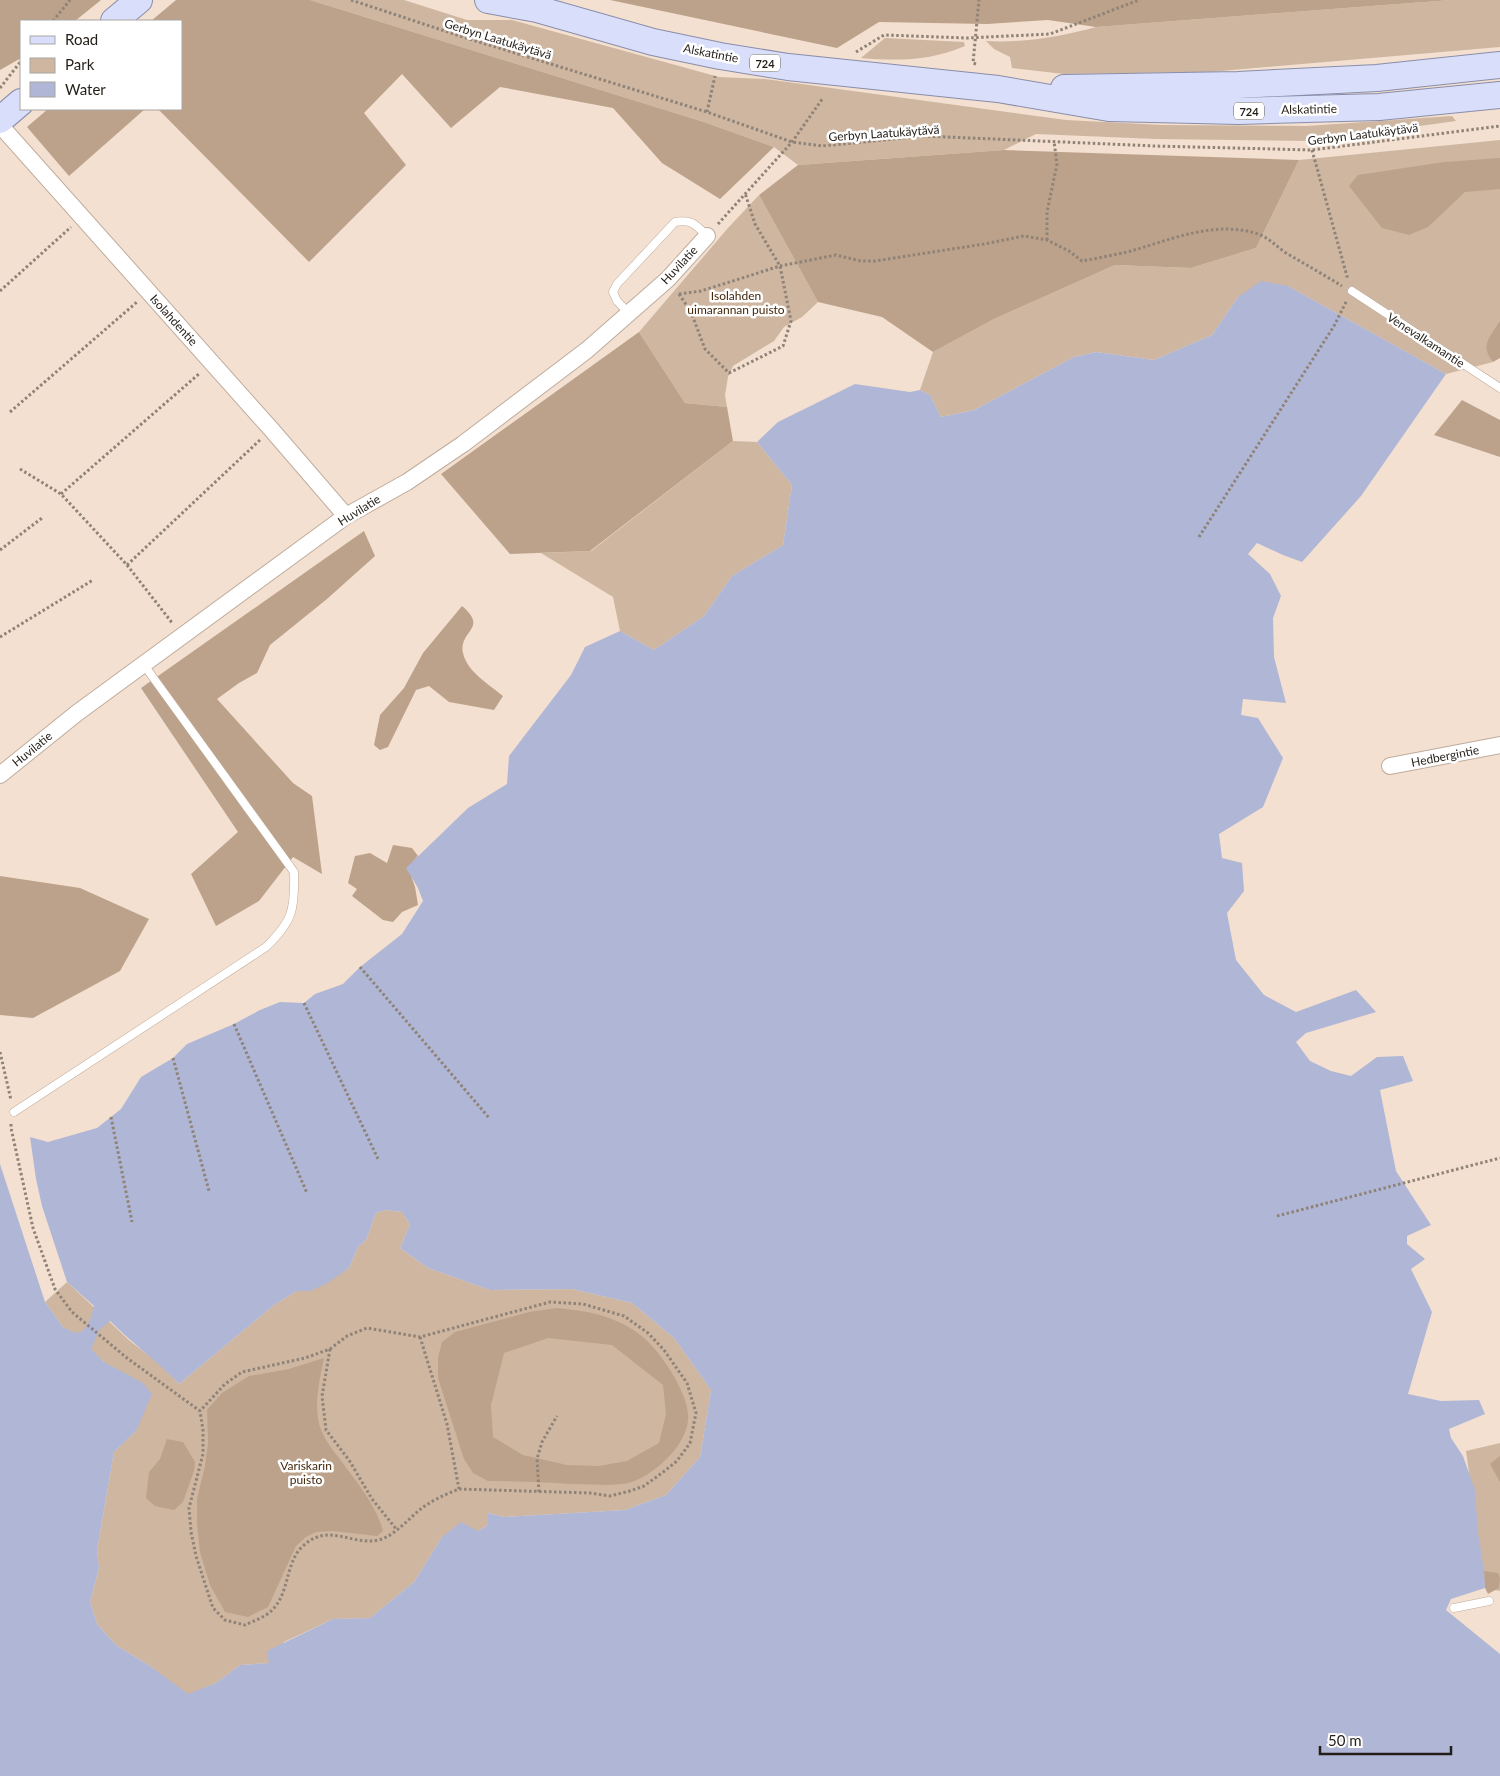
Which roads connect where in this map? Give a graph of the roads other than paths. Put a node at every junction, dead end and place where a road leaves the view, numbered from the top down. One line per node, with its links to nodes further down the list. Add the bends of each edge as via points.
1 (139, 0): 5 (main road)
2 (488, 0): 4 (main road, Alskatintie / 724)
3 (512, 0): 4 (main road)
4 (537, 9): 7 (main road, Alskatintie / 724, via 653,42 740,59)
5 (115, 20)
6 (1500, 65): 7 (main road, Alskatintie / 724, via 1377,78 1238,85)
7 (998, 89): 8 (main road, Alskatintie / 724, via 1109,108 1239,111 1380,107)
8 (1500, 95)
9 (20, 103): 10 (main road)
10 (0, 120)
11 (0, 124): 16 (street, Isolahdentie)
12 (707, 236): 14 (street, Huvilatie); 14 (lane, via 685,220 675,222 669,228 613,292)
13 (1352, 291): 15 (lane, Venevalkamantie)
14 (630, 314): 16 (street, Huvilatie, via 463,444 407,482)
15 (1500, 388)
16 (346, 516): 17 (street, Huvilatie)
17 (144, 665): 20 (street, Huvilatie, via 77,713); 21 (lane, via 294,872 295,899 289,920 266,947)
18 (1500, 745): 19 (street, Hedbergintie)
19 (1390, 766)
20 (0, 775)
21 (14, 1112)
22 (1489, 1601): 23 (lane)
23 (1454, 1608)

